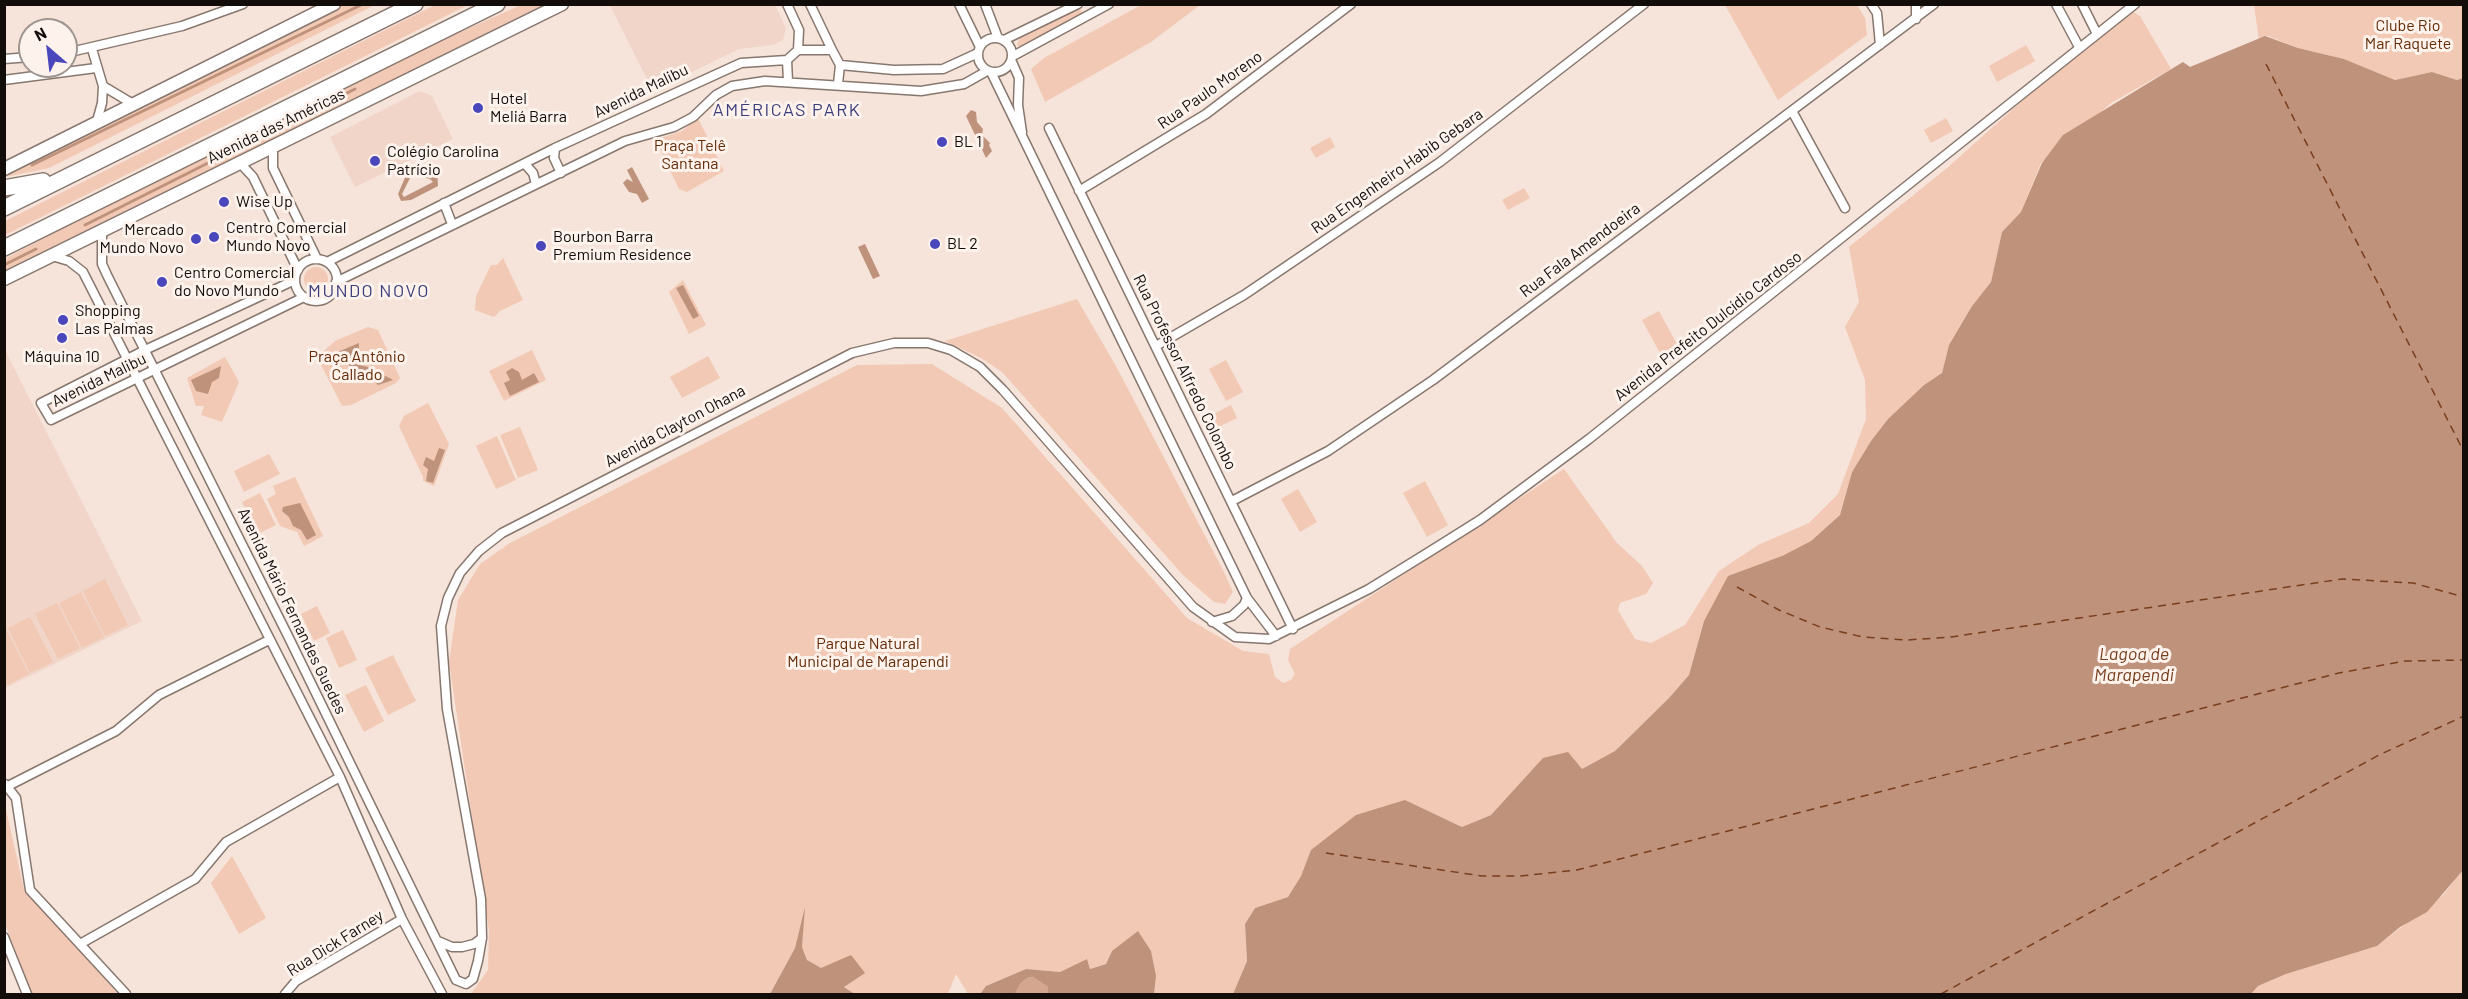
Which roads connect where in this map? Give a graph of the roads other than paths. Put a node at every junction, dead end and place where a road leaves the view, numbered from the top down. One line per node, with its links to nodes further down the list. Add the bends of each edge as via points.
1 (243, 4): 27 (street, via 182,26)
2 (334, 4): 41 (main road)
3 (415, 4): 52 (highway)
4 (496, 4): 61 (highway, Avenida das Américas)
5 (562, 4): 46 (main road, Avenida das Américas)
6 (787, 4): 28 (street, via 799,30)
7 (810, 4): 29 (street)
8 (959, 4): 30 (street)
9 (985, 4): 24 (street)
10 (1078, 4): 24 (street)
11 (1109, 4): 32 (street)
12 (1351, 4): 55 (street, Rua Paulo Moreno, via 1206,114)
13 (1644, 4): 72 (street, Rua Engenheiro Habib Gebara, via 1440,162 1244,296)
14 (1871, 4): 21 (street)
15 (1881, 4): 21 (street)
16 (1916, 4): 22 (street)
17 (1934, 4): 22 (street, Rua Fala Amendoeira)
18 (2056, 4): 26 (street)
19 (2082, 4): 23 (street)
20 (2135, 4): 23 (street, Avenida Prefeito Dulcídio Cardoso)
21 (1877, 13): 25 (street)
22 (1916, 19): 25 (street, Rua Fala Amendoeira)
23 (2097, 34): 26 (street, Avenida Prefeito Dulcídio Cardoso)
24 (1001, 39): 30 (street, via 988,39); 32 (street, via 1011,47)
25 (1880, 45): 42 (street, Rua Fala Amendoeira)
26 (2079, 47): 80 (street, Avenida Prefeito Dulcídio Cardoso, via 1589,439 1480,520 1369,589)
27 (92, 49): 31 (street); 35 (street)
28 (798, 50): 29 (street); 33 (street)
29 (832, 50): 34 (street)
30 (979, 50): 34 (street, via 943,69); 36 (street, via 981,65)
31 (78, 51)
32 (1012, 59): 36 (street, via 1003,71); 45 (street, via 1019,78 1018,105)
33 (787, 60): 38 (street); 47 (street, Avenida Malibu, via 741,63)
34 (840, 65): 39 (street)
35 (96, 68): 37 (street); 40 (street)
36 (989, 71): 39 (street, via 964,84 921,91); 45 (street)
37 (4, 80)
38 (788, 82): 39 (street); 51 (street, via 753,81 732,86 674,127 625,141)
39 (838, 84)
40 (103, 86): 41 (street); 43 (street)
41 (133, 104): 43 (main road)
42 (1792, 111): 58 (street); 77 (street, Rua Fala Amendoeira, via 1433,380 1328,452)
43 (97, 121): 50 (main road)
44 (1049, 128): 55 (street, Rua Professor Alfredo Colombo)
45 (1024, 144): 78 (street)
46 (273, 148): 48 (main road, Avenida das Américas); 65 (street, via 273,168)
47 (555, 148): 49 (street, Avenida Malibu); 51 (street, via 554,158)
48 (241, 164): 60 (main road, Avenida das Américas); 67 (street, via 254,177)
49 (525, 164): 53 (street, via 533,172); 56 (street, Avenida Malibu)
50 (4, 169)
51 (561, 173): 53 (street)
52 (72, 175): 54 (highway); 57 (highway)
53 (536, 184): 59 (street)
54 (4, 188)
55 (1079, 191): 72 (street, Rua Professor Alfredo Colombo)
56 (444, 203): 59 (street); 66 (street, Avenida Malibu)
57 (4, 208)
58 (1845, 208)
59 (452, 224): 70 (street)
60 (102, 232): 64 (main road, Avenida das Américas); 73 (street, Avenida Mário Fernandes Guedes, via 102,264)
61 (19, 241): 62 (highway, Avenida das Américas); 63 (highway)
62 (4, 248)
63 (4, 254)
64 (52, 256): 68 (main road, Avenida das Américas); 74 (street, Avenida Mário Fernandes Guedes, via 69,261 83,272)
65 (317, 259): 66 (street); 67 (street, via 307,261)
66 (327, 262): 70 (street)
67 (298, 270): 69 (street)
68 (4, 279)
69 (295, 280): 71 (street); 73 (street, Avenida Malibu)
70 (336, 282): 71 (street, via 326,298)
71 (304, 297): 75 (street, Avenida Malibu)
72 (1156, 346): 77 (street, Rua Professor Alfredo Colombo)
73 (145, 350): 74 (street, Avenida Malibu); 75 (street, Avenida Mário Fernandes Guedes)
74 (127, 359): 76 (street, Avenida Mário Fernandes Guedes); 76 (street, Avenida Malibu, via 41,403 51,420)
75 (154, 370): 76 (street, Avenida Malibu); 88 (street, Avenida Mário Fernandes Guedes)
76 (137, 378): 82 (street, Avenida Mário Fernandes Guedes)
77 (1232, 501): 80 (street, Rua Professor Alfredo Colombo)
78 (1247, 598): 79 (street, via 1232,616); 81 (street)
79 (1212, 621): 81 (street, Avenida Clayton Ohana, via 1235,637 1258,640); 87 (street, Avenida Clayton Ohana, via 1178,592 980,367 951,350 928,343 894,343 852,353 502,533 478,551 460,573 448,598 441,627 441,655 481,899)
80 (1293, 629): 81 (street, Avenida Prefeito Dulcídio Cardoso)
81 (1276, 636)
82 (268, 640): 83 (street, Avenida Mário Fernandes Guedes); 84 (street, via 159,695 116,731)
83 (340, 777): 85 (street, Avenida Mário Fernandes Guedes); 89 (street, via 226,842 195,879)
84 (6, 785): 89 (street, via 16,798 30,890)
85 (402, 919): 93 (street, Rua Dick Farney, via 296,981); 94 (street, Avenida Mário Fernandes Guedes)
86 (4, 937): 91 (street)
87 (482, 938): 88 (street, via 474,944 452,947); 90 (street, Avenida Clayton Ohana)
88 (438, 941): 90 (street, Avenida Mário Fernandes Guedes, via 458,982 469,983)
89 (80, 944): 92 (street)
90 (474, 975)
91 (27, 994)
92 (126, 994)
93 (285, 994)
94 (442, 994)

